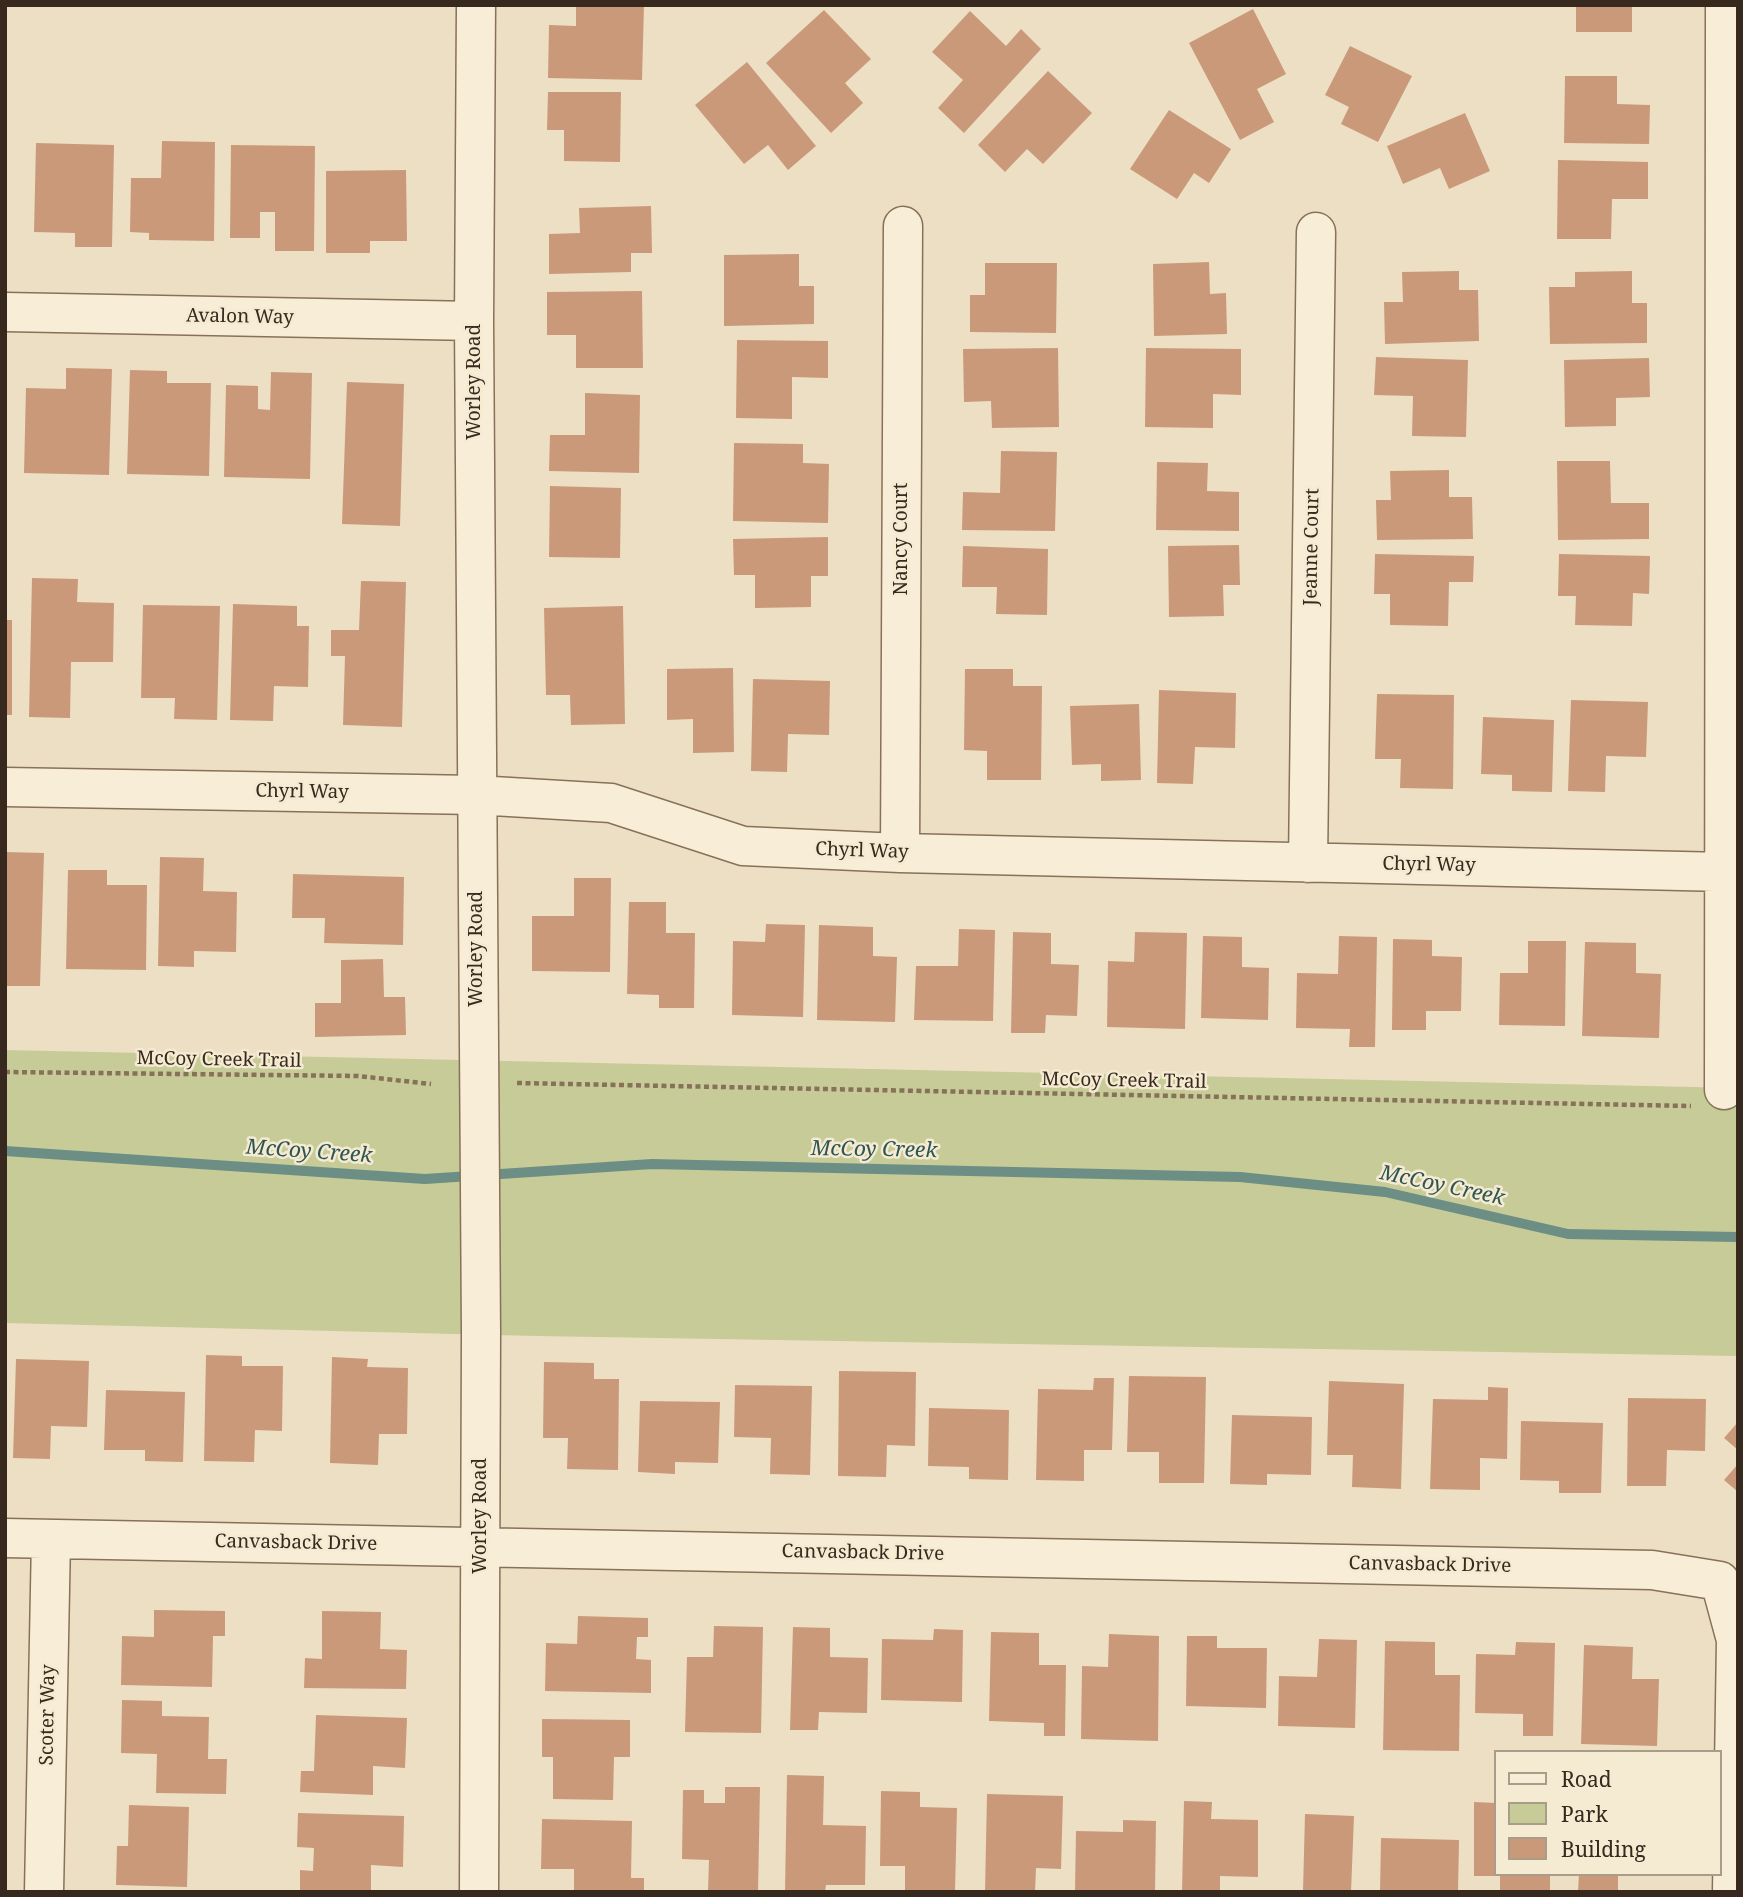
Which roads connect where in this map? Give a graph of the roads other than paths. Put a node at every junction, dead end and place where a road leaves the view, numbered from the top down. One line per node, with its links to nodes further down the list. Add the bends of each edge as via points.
1 (476, 5): 6 (street, Worley Road)
2 (1725, 5): 11 (street)
3 (903, 226): 9 (street, Nancy Court)
4 (1316, 232): 10 (street, Jeanne Court)
5 (5, 312): 6 (street, Avalon Way)
6 (474, 321): 8 (street, Worley Road)
7 (5, 787): 8 (street, Chyrl Way)
8 (476, 795): 9 (street, Chyrl Way, via 611,803 743,846); 15 (street, Worley Road, via 494,1091 481,1332)
9 (900, 853): 10 (street, Chyrl Way)
10 (1308, 863): 11 (street, Chyrl Way)
11 (1725, 872): 12 (street)
12 (1711, 1098)
13 (5, 1538): 14 (street, Canvasback Drive)
14 (51, 1539): 15 (street, Canvasback Drive); 16 (street, Scoter Way)
15 (481, 1545): 17 (street, Worley Road); 18 (street, Canvasback Drive, via 1651,1570 1720,1581 1736,1640)
16 (44, 1892)
17 (479, 1892)
18 (1732, 1892)

